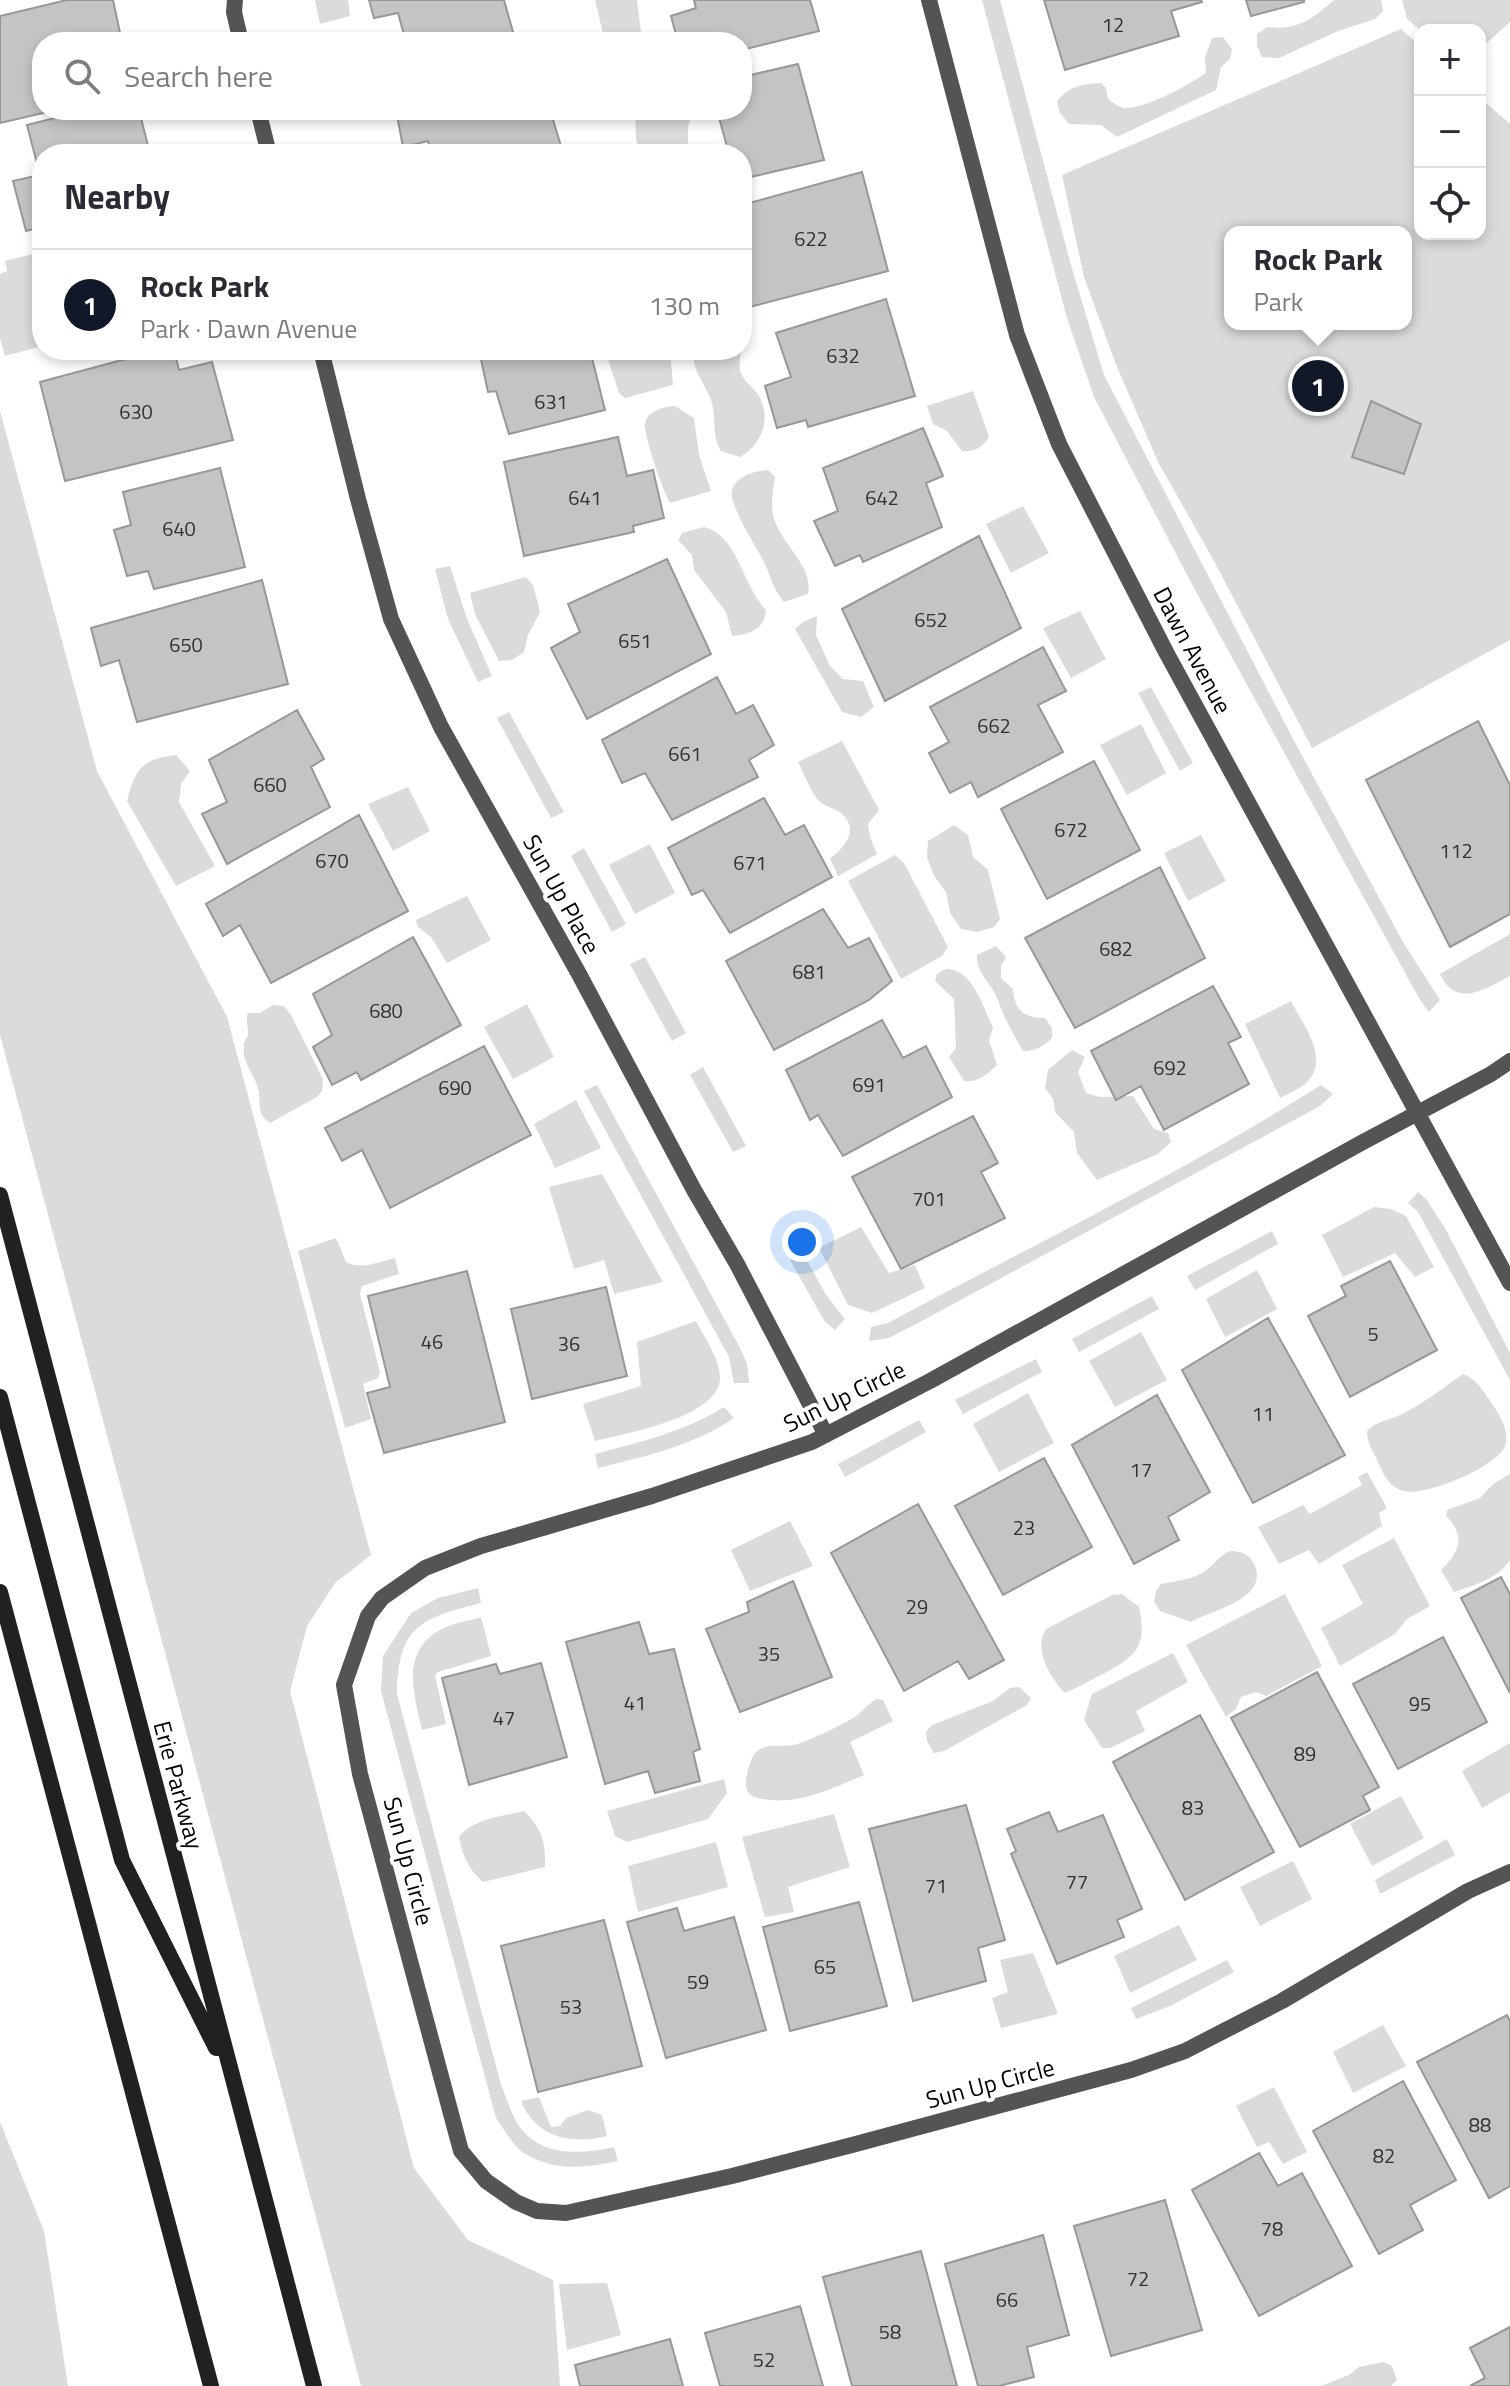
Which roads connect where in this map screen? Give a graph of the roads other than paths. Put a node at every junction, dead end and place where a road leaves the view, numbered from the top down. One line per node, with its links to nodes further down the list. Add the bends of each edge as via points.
1 (235, 0): 3 (street)
2 (929, 0): 8 (street, Dawn Avenue, via 1017,335 1059,444 1166,652)
3 (239, 32)
4 (260, 120): 5 (street)
5 (266, 144)
6 (323, 360): 12 (street, Sun Up Place, via 391,619 441,727)
7 (1510, 1061): 8 (street, Sun Up Circle)
8 (1418, 1112): 10 (street, Dawn Avenue); 12 (street, Sun Up Circle)
9 (0, 1195): 15 (main road, Erie Parkway)
10 (1510, 1283)
11 (0, 1397): 15 (main road, via 122,1860)
12 (826, 1435): 14 (street, Sun Up Circle, via 425,1568 382,1598 359,1638 344,1685 360,1774 461,2151 486,2181 516,2202 537,2211 566,2213 618,2202 852,2145 1160,2060 1273,2007 1468,1891)
13 (0, 1592): 16 (main road)
14 (1510, 1872)
15 (231, 2078): 17 (main road, Erie Parkway)
16 (211, 2386)
17 (314, 2386)

